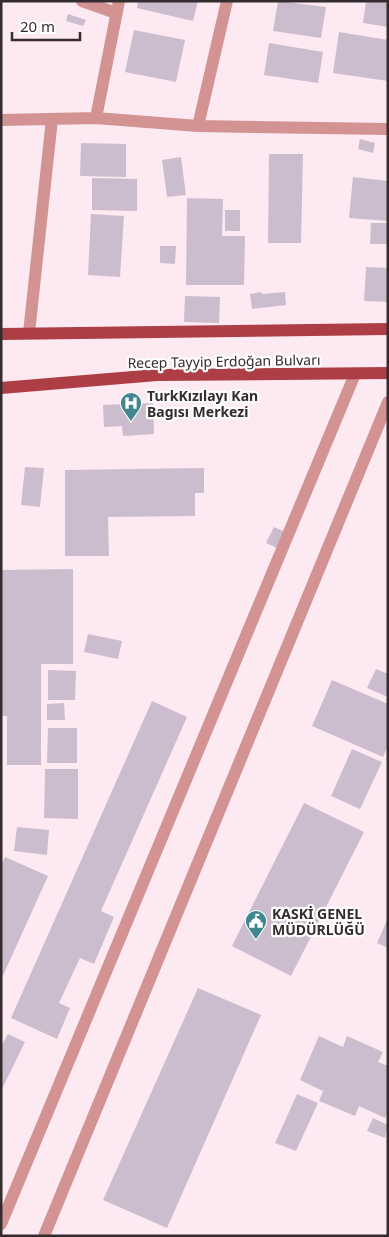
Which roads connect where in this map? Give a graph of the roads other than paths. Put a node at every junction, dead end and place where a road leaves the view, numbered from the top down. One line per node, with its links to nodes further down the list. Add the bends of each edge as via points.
1 (82, 1): 3 (street)
2 (227, 1): 7 (street)
3 (118, 7): 4 (street)
4 (96, 118): 5 (street); 7 (street)
5 (52, 119): 6 (street); 10 (street)
6 (1, 120)
7 (198, 126): 8 (street)
8 (388, 129)
9 (388, 329): 10 (main road)
10 (29, 333): 11 (main road)
11 (1, 334)
12 (388, 373): 13 (main road, Recep Tayyip Erdoğan Bulvarı)
13 (355, 374): 14 (main road, Recep Tayyip Erdoğan Bulvarı, via 157,374); 16 (street)
14 (1, 388)
15 (388, 402): 17 (street)
16 (1, 1224)
17 (44, 1236)

